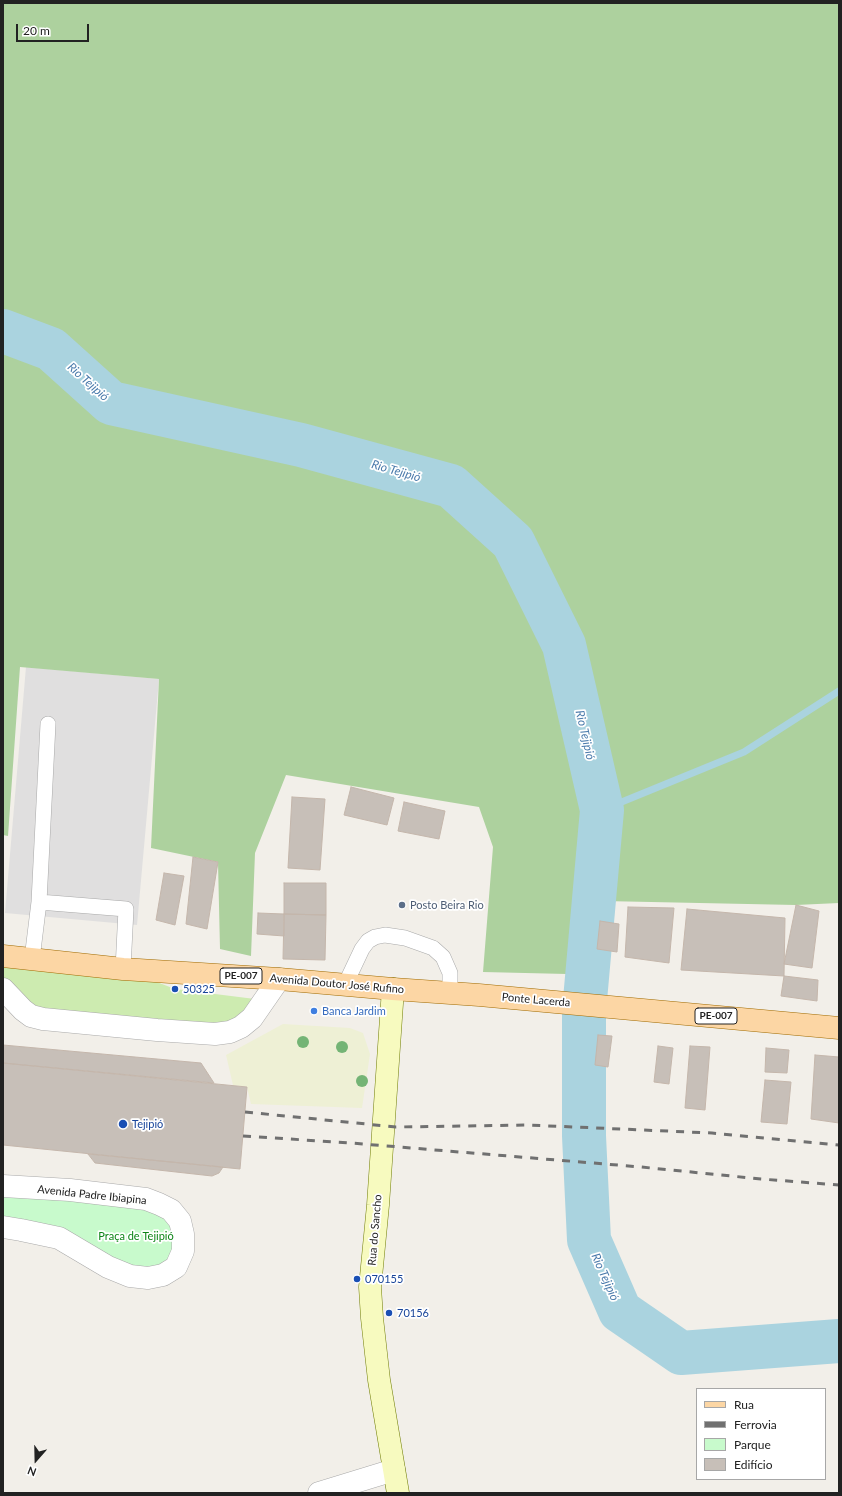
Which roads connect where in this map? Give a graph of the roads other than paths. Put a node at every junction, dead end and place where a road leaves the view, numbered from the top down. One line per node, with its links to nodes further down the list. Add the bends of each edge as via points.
1 (48, 724): 2 (lane)
2 (39, 902): 4 (lane); 5 (lane, via 126,910)
3 (3, 956): 4 (main road, Avenida Doutor José Rufino / PE-007)
4 (32, 959): 5 (main road, Avenida Doutor José Rufino / PE-007)
5 (123, 969): 6 (main road, Avenida Doutor José Rufino / PE-007)
6 (279, 979): 7 (main road, Avenida Doutor José Rufino / PE-007); 8 (street, via 252,1018 230,1032 215,1034 43,1019 31,1016)
7 (345, 985): 9 (main road, Avenida Doutor José Rufino / PE-007); 10 (lane, via 368,941 385,935 405,938 433,948 443,958 450,973)
8 (3, 989)
9 (393, 989): 10 (main road, Avenida Doutor José Rufino / PE-007); 15 (street, Rua do Sancho, via 370,1287 379,1380)
10 (450, 992): 11 (main road, Avenida Doutor José Rufino / PE-007)
11 (479, 995): 12 (main road, Ponte Lacerda / PE-007)
12 (839, 1028)
13 (3, 1186): 14 (street, Avenida Padre Ibiapina, via 70,1190 146,1199 172,1210 180,1221 183,1251 176,1267 163,1275 148,1278 130,1276 108,1268 59,1238)
14 (3, 1227)
15 (394, 1470): 16 (street); 17 (street, Rua do Sancho)
16 (319, 1493)
17 (398, 1493)

